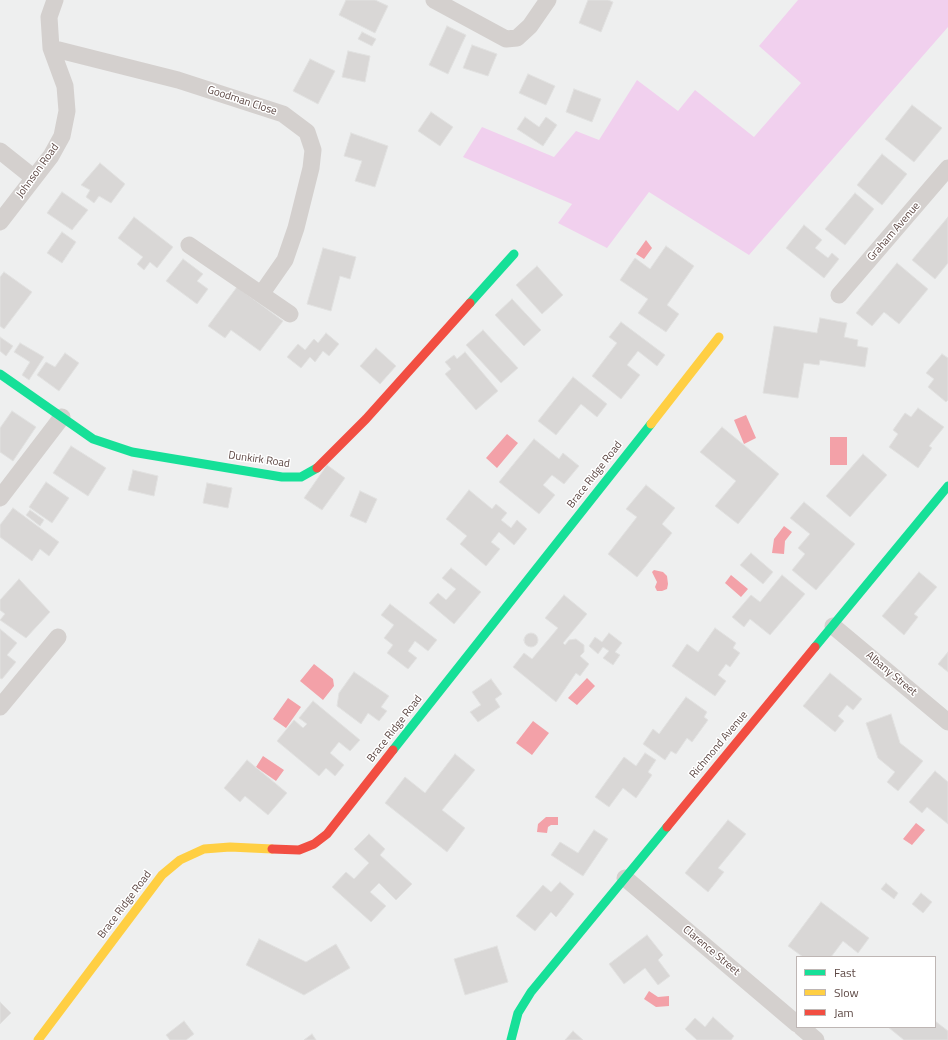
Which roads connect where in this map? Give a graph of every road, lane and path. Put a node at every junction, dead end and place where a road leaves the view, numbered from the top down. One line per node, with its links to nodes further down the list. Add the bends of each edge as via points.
1 (55, 0): 4 (street, Johnson Road, via 50,17)
2 (434, 0): 3 (street, via 506,39 517,38 530,26)
3 (548, 0)
4 (50, 48): 7 (street, Johnson Road, via 65,86 68,111 62,136); 11 (street, Goodman Close, via 178,80 283,114 307,132 313,150 311,168 296,228 285,260)
5 (0, 151): 7 (street)
6 (948, 168): 12 (street, Graham Avenue)
7 (34, 178): 8 (street, Johnson Road)
8 (0, 222)
9 (189, 244): 11 (street)
10 (514, 254): 16 (street, Dunkirk Road, via 366,419 320,466 301,477 282,477 132,452 93,439)
11 (262, 294): 13 (street)
12 (839, 295)
13 (290, 314)
14 (719, 337): 26 (street, Brace Ridge Road, via 327,834 314,844 299,850 230,847 204,849 180,860 162,875)
15 (0, 374): 16 (street, Dunkirk Road)
16 (62, 418): 18 (street)
17 (948, 486): 19 (street, Richmond Avenue)
18 (0, 498)
19 (833, 626): 22 (street, Albany Street); 23 (street, Richmond Avenue)
20 (58, 637): 21 (street)
21 (0, 707)
22 (948, 722)
23 (625, 878): 24 (street, Clarence Street); 27 (street, Richmond Avenue, via 531,992 514,1022)
24 (796, 1023)
25 (801, 1028): 28 (street)
26 (38, 1040)
27 (511, 1040)
28 (816, 1040)

